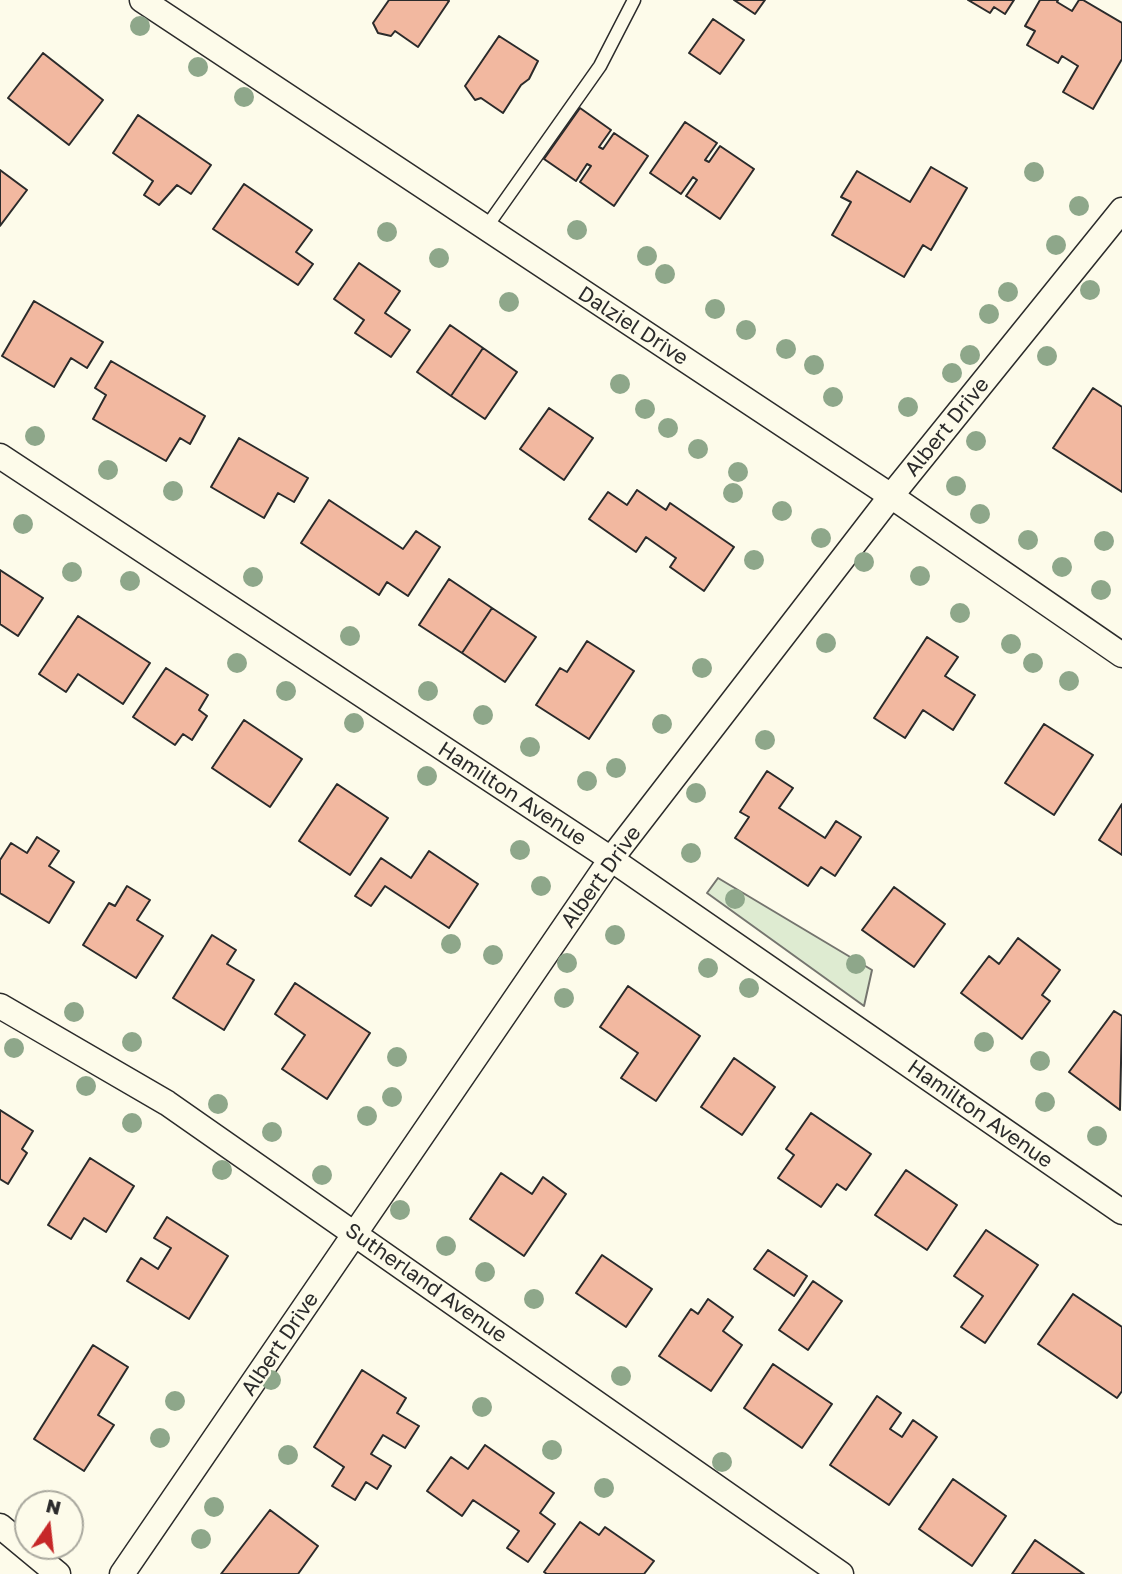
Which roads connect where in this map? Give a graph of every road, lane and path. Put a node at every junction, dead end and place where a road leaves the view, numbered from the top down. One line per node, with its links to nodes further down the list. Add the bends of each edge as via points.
1 (142, 0): 4 (street, Dalziel Drive)
2 (634, 0): 4 (lane, via 600,65)
3 (1122, 210): 6 (street, Albert Drive)
4 (485, 229): 6 (street, Dalziel Drive)
5 (0, 456): 8 (street, Hamilton Avenue)
6 (891, 496): 7 (street, Dalziel Drive); 8 (street, Albert Drive)
7 (1122, 654)
8 (611, 859): 10 (street, Hamilton Avenue); 11 (street, Albert Drive)
9 (0, 1006): 11 (street, Sutherland Avenue, via 167,1103)
10 (1122, 1212)
11 (355, 1233): 14 (street, Albert Drive); 15 (street, Sutherland Avenue)
12 (0, 1526): 13 (street)
13 (58, 1574)
14 (122, 1574)
15 (841, 1574)

